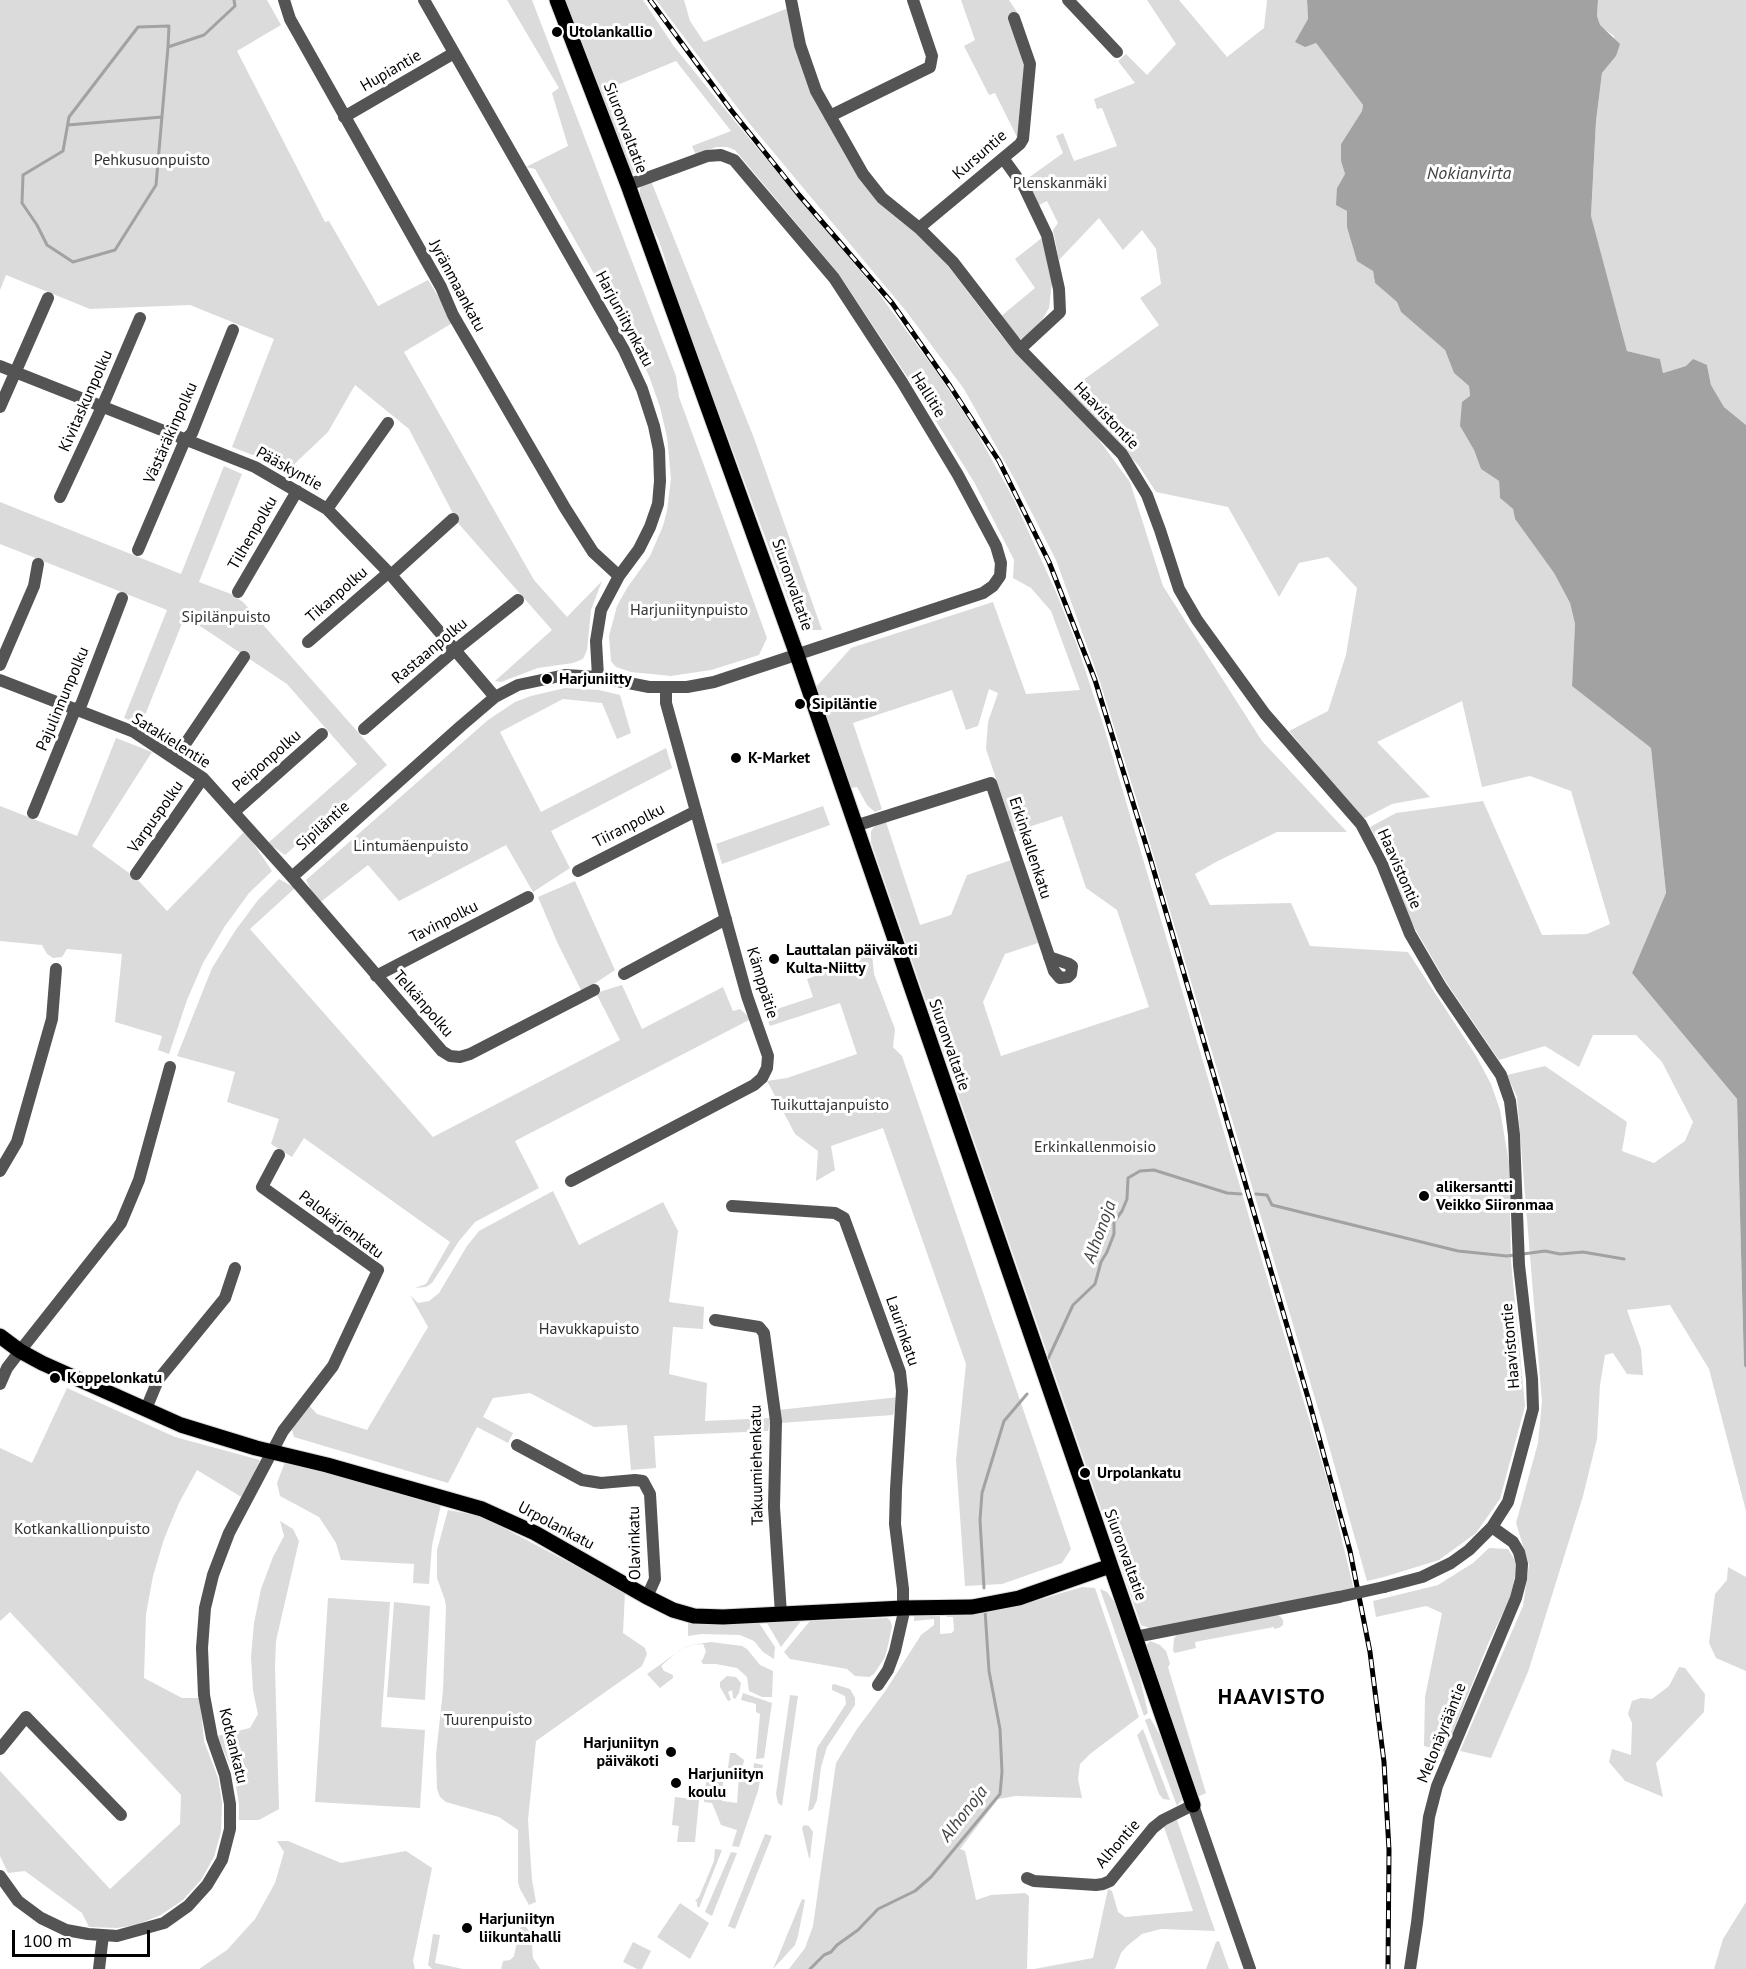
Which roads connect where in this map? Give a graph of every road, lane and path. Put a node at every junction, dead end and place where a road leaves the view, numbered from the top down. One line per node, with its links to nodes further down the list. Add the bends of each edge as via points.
1 (284, 0): 11 (street, Jyränmaankatu, via 290,19)
2 (424, 0): 8 (street, Harjuniitynkatu)
3 (557, 0): 13 (main road, Siuronvaltatie)
4 (791, 0): 10 (street, Haavistontie, via 807,69)
5 (913, 0): 10 (street, via 933,56 930,67)
6 (1068, 0): 9 (street)
7 (1014, 18): 12 (street, Kursuntie, via 1030,64 1029,81 1023,139)
8 (454, 52): 11 (street, Hupiantie); 32 (street, Harjuniitynkatu, via 624,350 654,426 659,450 658,504 639,549)
9 (1117, 52)
10 (830, 116): 14 (street, Haavistontie, via 871,185)
11 (344, 117): 32 (street, Jyränmaankatu, via 565,508 593,552)
12 (1003, 158): 14 (street, Kursuntie); 18 (street, via 1024,187 1047,235 1059,289 1060,312)
13 (628, 185): 38 (main road, Siuronvaltatie); 38 (street, Hallitie, via 706,156 721,155 734,160 834,278 902,382 996,546 1000,576 983,593)
14 (919, 228): 18 (street, Haavistontie, via 953,262)
15 (48, 298): 20 (street)
16 (140, 318): 22 (street, Kivitaskunpolku)
17 (233, 330): 24 (street, Västäräkinpolku, via 192,433)
18 (1020, 349): 77 (street, Haavistontie, via 1104,434 1136,474 1154,512 1179,589 1197,620 1265,714 1361,825 1382,864 1410,934 1501,1075 1510,1101 1514,1135 1520,1265 1533,1409 1508,1502)
19 (0, 366): 20 (street, Pääskyntie)
20 (14, 372): 21 (street); 22 (street, Pääskyntie)
21 (0, 407)
22 (102, 407): 24 (street, Pääskyntie); 26 (street, Kivitaskunpolku)
23 (388, 423): 27 (street)
24 (185, 440): 25 (street, Pääskyntie, via 255,467); 29 (street, Västäräkinpolku)
25 (297, 490): 27 (street, Pääskyntie); 33 (street, Tilhenpolku)
26 (60, 498)
27 (327, 509): 31 (street, Pääskyntie)
28 (453, 519): 31 (street, Tikanpolku)
29 (138, 550)
30 (38, 564): 40 (street, via 34,586)
31 (390, 574): 36 (street, Tikanpolku); 37 (street, Pääskyntie)
32 (619, 576): 41 (street, Harjuniitynkatu, via 601,609 596,641)
33 (238, 592)
34 (122, 598): 45 (street, Pajulinnunpolku, via 81,705)
35 (518, 600): 37 (street, Rastaanpolku)
36 (308, 642)
37 (454, 651): 44 (street, Pääskyntie); 46 (street, Rastaanpolku)
38 (797, 655): 43 (street, Sipiläntie, via 714,682); 53 (main road, Siuronvaltatie)
39 (244, 657): 48 (street)
40 (0, 665)
41 (598, 677): 43 (street, Sipiläntie); 44 (street, Sipiläntie, via 545,677)
42 (0, 680): 45 (street, Satakielentie)
43 (666, 687): 50 (street, Kämppätie, via 666,703)
44 (495, 697): 56 (street, Sipiläntie)
45 (75, 710): 48 (street, Satakielentie, via 134,732); 52 (street, Pajulinnunpolku)
46 (364, 729)
47 (322, 734): 51 (street, Peiponpolku)
48 (175, 759): 49 (street, Satakielentie)
49 (203, 778): 51 (street, Satakielentie); 55 (street, Varpuspolku)
50 (696, 811): 54 (street, Tiiranpolku); 58 (street, Kämppätie)
51 (234, 812): 56 (street, Satakielentie)
52 (33, 813)
53 (855, 826): 59 (street, Erkinkallenkatu, via 991,783); 78 (main road, Siuronvaltatie)
54 (578, 871)
55 (136, 874)
56 (292, 877): 62 (street, Telkänpolku)
57 (528, 897): 62 (street, Tavinpolku)
58 (726, 919): 61 (street); 67 (street, Kämppätie, via 768,1056 762,1078)
59 (1049, 957)
60 (56, 969): 66 (street, via 49,1028 17,1142)
61 (624, 974)
62 (376, 976): 63 (street, Telkänpolku, via 442,1052 460,1057)
63 (594, 990)
64 (170, 1067): 72 (street, via 139,1180 122,1223)
65 (279, 1155): 76 (street, Palokärjenkatu, via 262,1187 378,1270 333,1366 288,1423)
66 (0, 1171)
67 (571, 1181)
68 (732, 1206): 80 (street, Laurinkatu, via 835,1213 844,1218 900,1372 895,1524)
69 (235, 1268): 74 (street, via 225,1298 158,1380)
70 (715, 1320): 81 (street, Takuumiehenkatu, via 759,1327 764,1333 776,1421 774,1507)
71 (0, 1336): 72 (main road, Urpolankatu)
72 (20, 1351): 73 (street); 74 (main road, Urpolankatu)
73 (0, 1384)
74 (146, 1409): 76 (main road, Urpolankatu, via 181,1425)
75 (517, 1444): 79 (street, Olavinkatu, via 582,1480 643,1481 650,1494 655,1579)
76 (273, 1452): 79 (main road, Urpolankatu, via 482,1509 535,1533); 89 (street, Kotkankatu, via 229,1533 206,1608 202,1648 204,1695 230,1804 230,1829 222,1860 188,1906 164,1923 138,1932)
77 (1492, 1527): 82 (street, Haavistontie, bridge, via 1451,1563 1422,1577); 92 (street, Melonäyrääntie, via 1513,1542 1519,1552 1521,1580 1437,1786 1429,1817)
78 (1110, 1566): 80 (main road, Urpolankatu, via 1019,1598 972,1607); 82 (main road, Siuronvaltatie)
79 (647, 1597): 81 (main road, Urpolankatu, via 694,1616)
80 (903, 1608): 81 (main road, Urpolankatu); 83 (street, via 895,1651)
81 (781, 1614)
82 (1136, 1637): 85 (main road, Siuronvaltatie)
83 (878, 1685)
84 (0, 1749): 86 (street, via 26,1717)
85 (1193, 1805): 88 (street, Alhontie, via 1153,1828 1110,1881 1096,1885); 91 (street, Siuronvaltatie)
86 (121, 1815)
87 (0, 1876): 89 (street, Kotkankatu, via 18,1901 41,1918 66,1930)
88 (1027, 1878)
89 (103, 1935): 90 (street)
90 (99, 1969)
91 (1250, 1969)
92 (1410, 1969)

